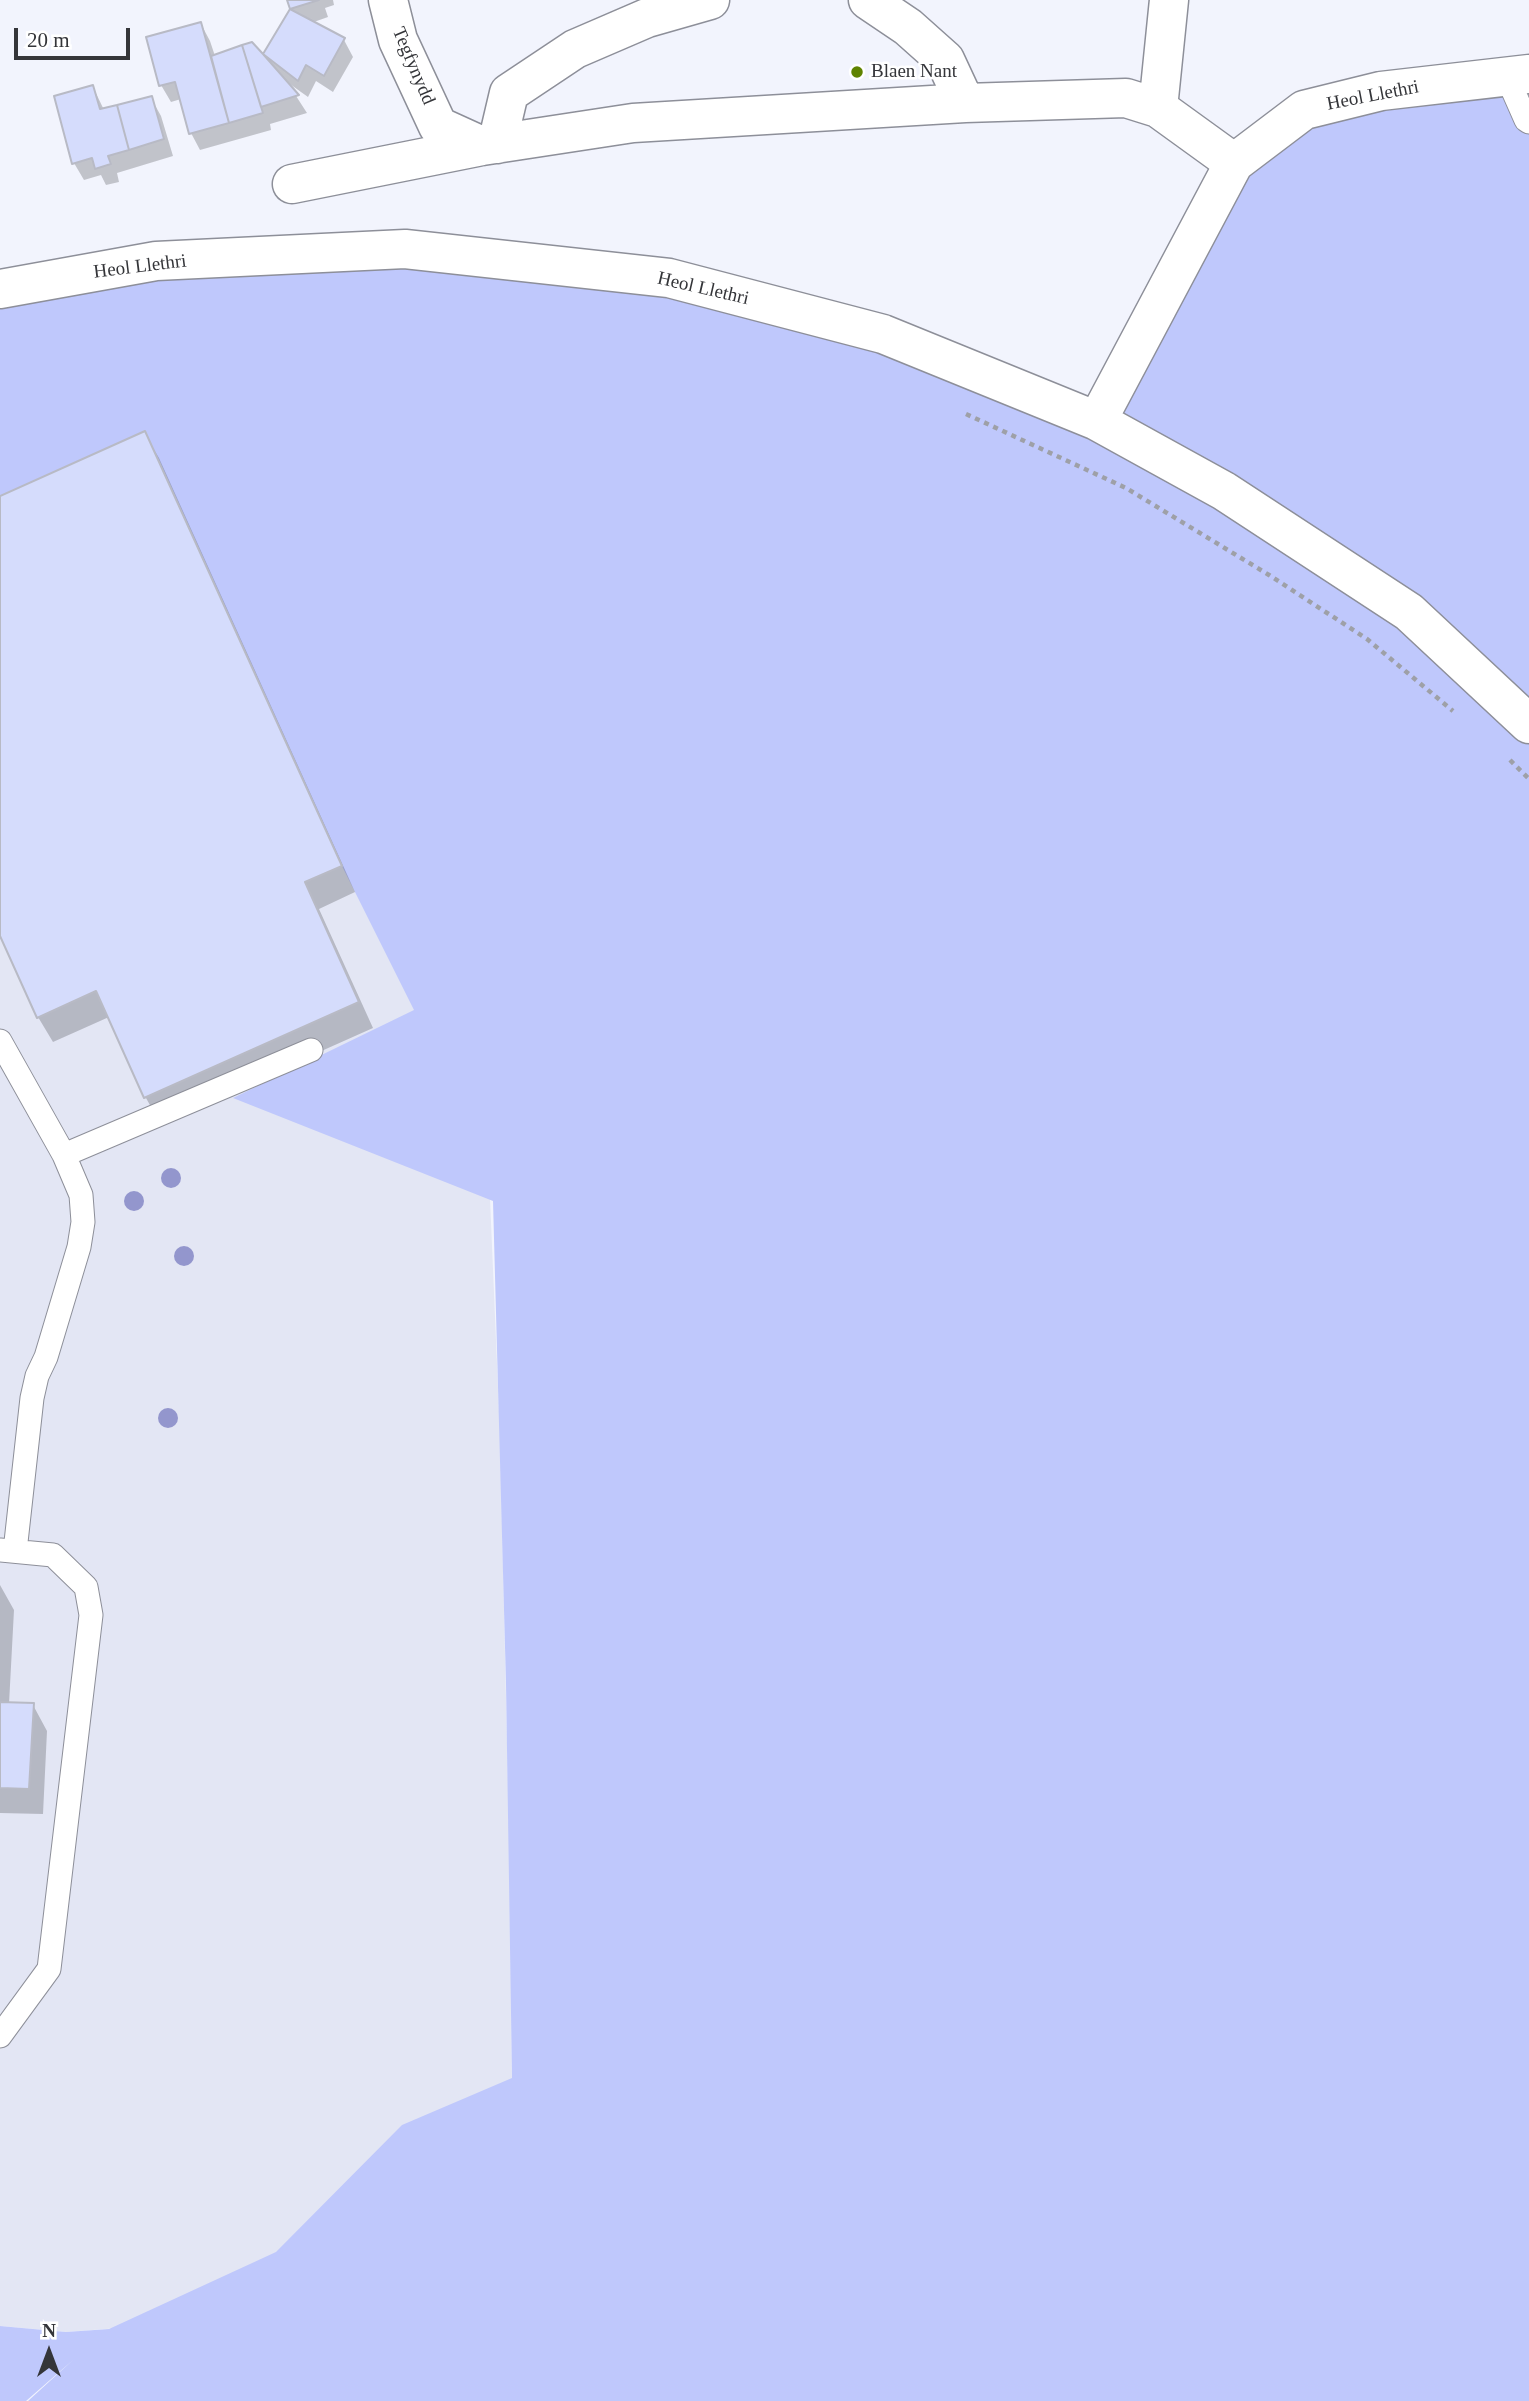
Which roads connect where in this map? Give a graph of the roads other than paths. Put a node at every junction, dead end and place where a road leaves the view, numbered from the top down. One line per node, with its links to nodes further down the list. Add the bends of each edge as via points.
1 (388, 0): 9 (street, Tegfynydd, via 398,40 438,126)
2 (710, 0): 9 (street, via 647,18 575,49 509,93)
3 (868, 0): 6 (street, via 945,60)
4 (1169, 0): 7 (street)
5 (1518, 76): 8 (lane); 10 (street, Heol Llethri, via 1381,91 1304,110)
6 (965, 103): 7 (street, via 1126,98); 9 (street, via 633,123)
7 (1158, 108): 10 (street)
8 (1529, 122)
9 (489, 145): 11 (street)
10 (1234, 163): 13 (street, Heol Llethri)
11 (292, 184)
12 (0, 289): 13 (street, Heol Llethri, via 156,261 405,249 669,278 883,334)
13 (1097, 421): 14 (street, via 1224,491 1409,612)
14 (1529, 724)
15 (0, 1041): 17 (lane)
16 (311, 1051): 17 (lane)
17 (64, 1154): 18 (lane, via 80,1195 83,1222 37,1376)
18 (8, 1551): 19 (lane, via 53,1555 86,1587 91,1615 49,1969)
19 (0, 2036)

